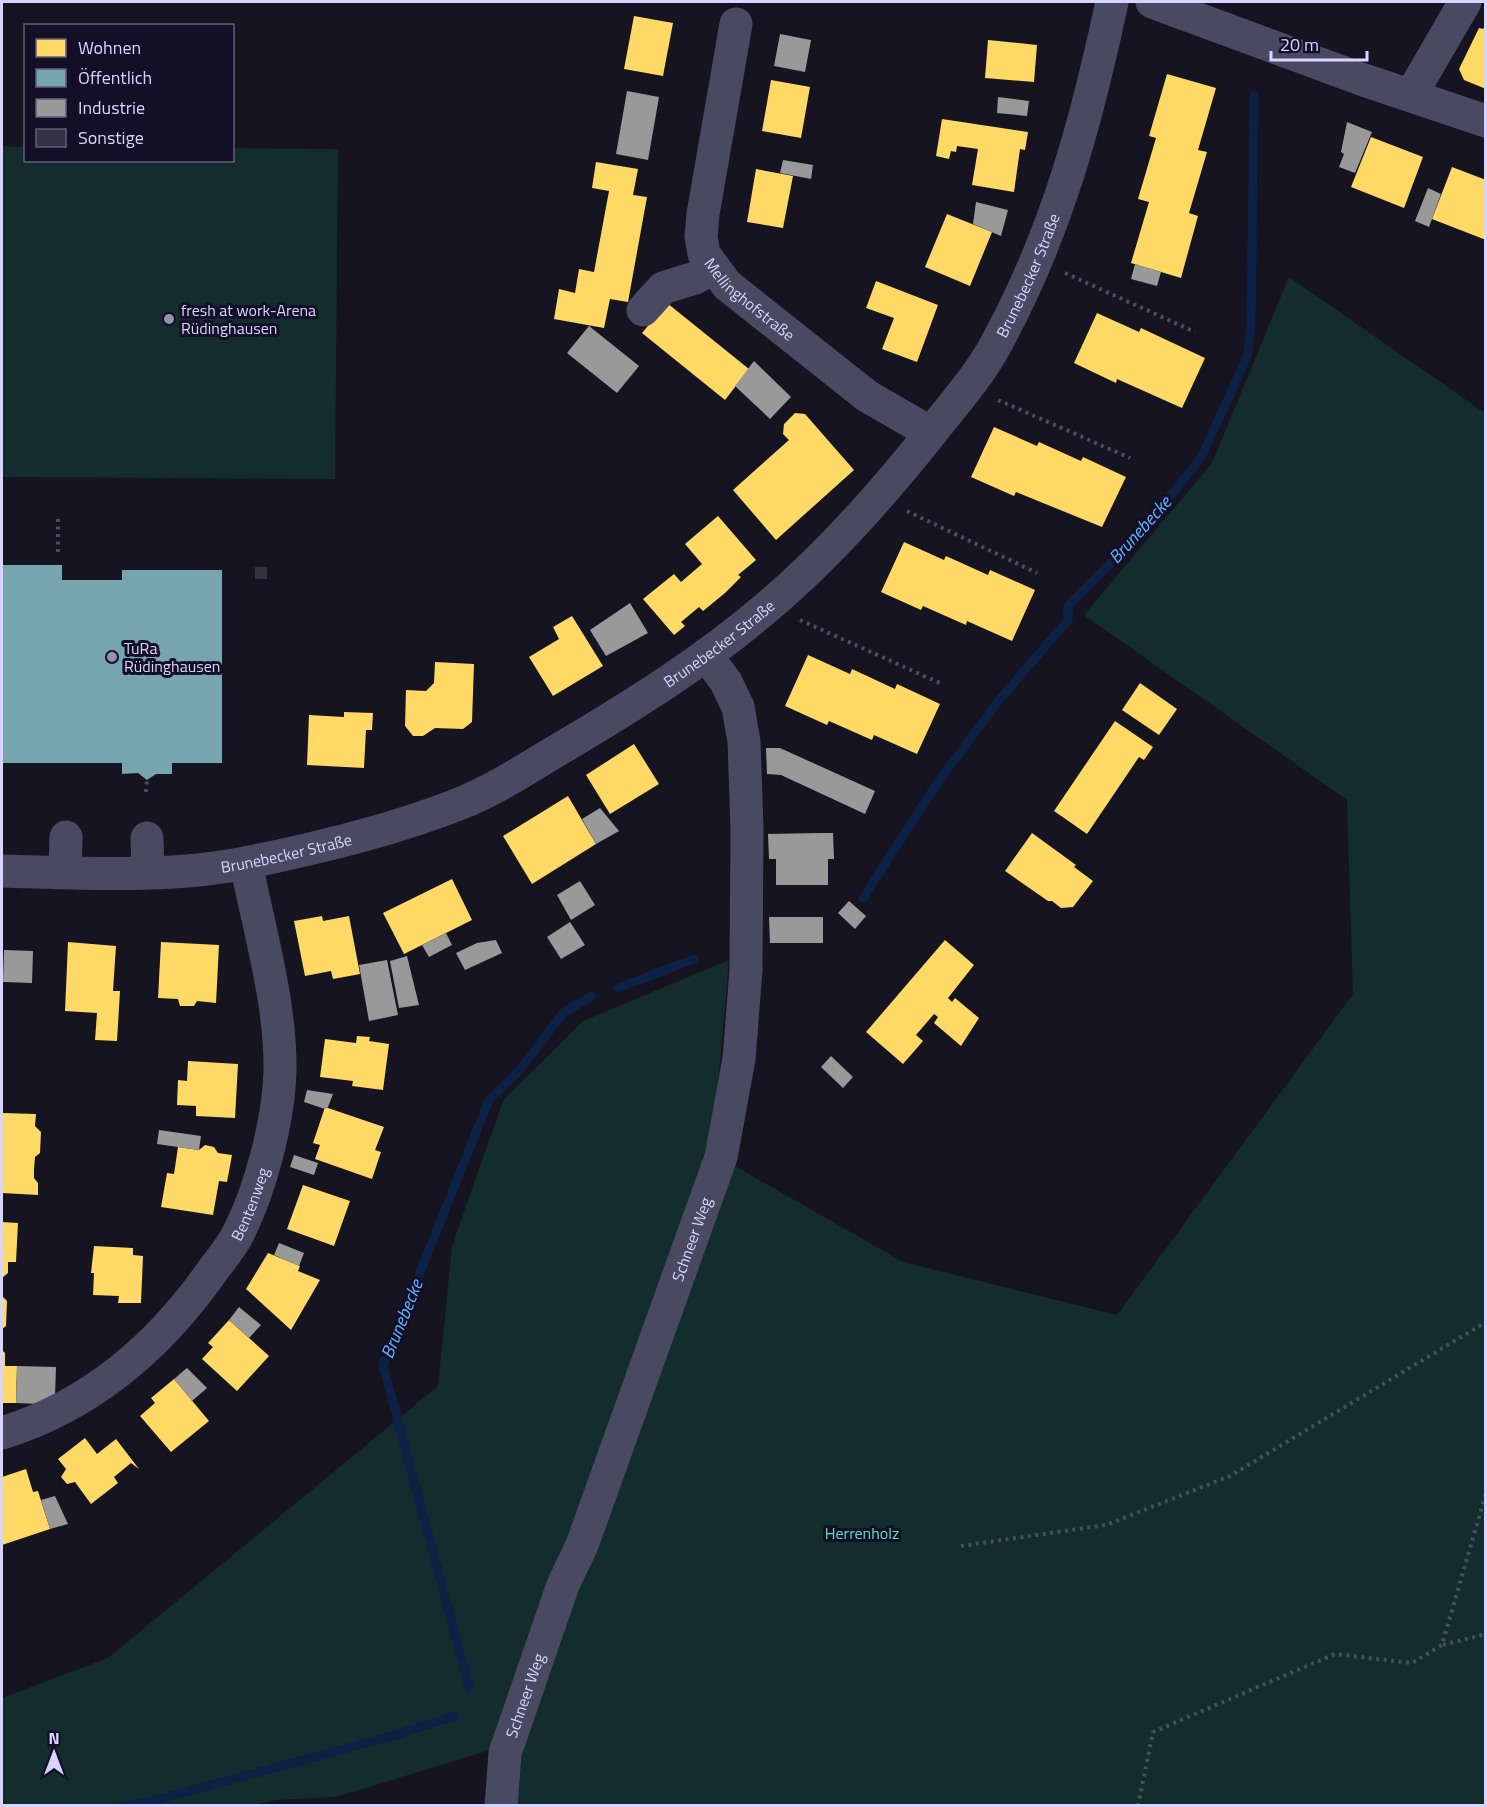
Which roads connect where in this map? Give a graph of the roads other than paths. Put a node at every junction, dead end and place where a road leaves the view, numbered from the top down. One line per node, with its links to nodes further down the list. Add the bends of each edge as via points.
1 (1112, 2): 9 (street, Brunebecker Straße, via 1089,109 1037,261 993,351)
2 (1152, 2): 5 (street)
3 (1466, 2): 5 (street)
4 (736, 24): 7 (street, Mellinghofstraße, via 701,237 704,254)
5 (1411, 95): 6 (street)
6 (1485, 121)
7 (714, 268): 8 (street, via 663,288); 9 (street, Mellinghofstraße, via 727,285 867,396)
8 (643, 310)
9 (931, 433): 10 (street, Brunebecker Straße, via 855,525 770,606)
10 (706, 655): 13 (street, Brunebecker Straße, via 603,723 461,804 396,825); 18 (street, Schneer Weg, via 738,707 744,741 746,970 739,1059 721,1157 514,1723 505,1753)
11 (66, 837): 16 (street)
12 (147, 838): 15 (street)
13 (246, 863): 15 (street, Brunebecker Straße); 17 (street, Bentenweg, via 275,1011 280,1070 269,1149 239,1233 189,1304 119,1374 75,1403 33,1424)
14 (2, 871): 16 (street, Brunebecker Straße)
15 (148, 871): 16 (street, Brunebecker Straße)
16 (65, 872)
17 (2, 1433)
18 (501, 1806)

